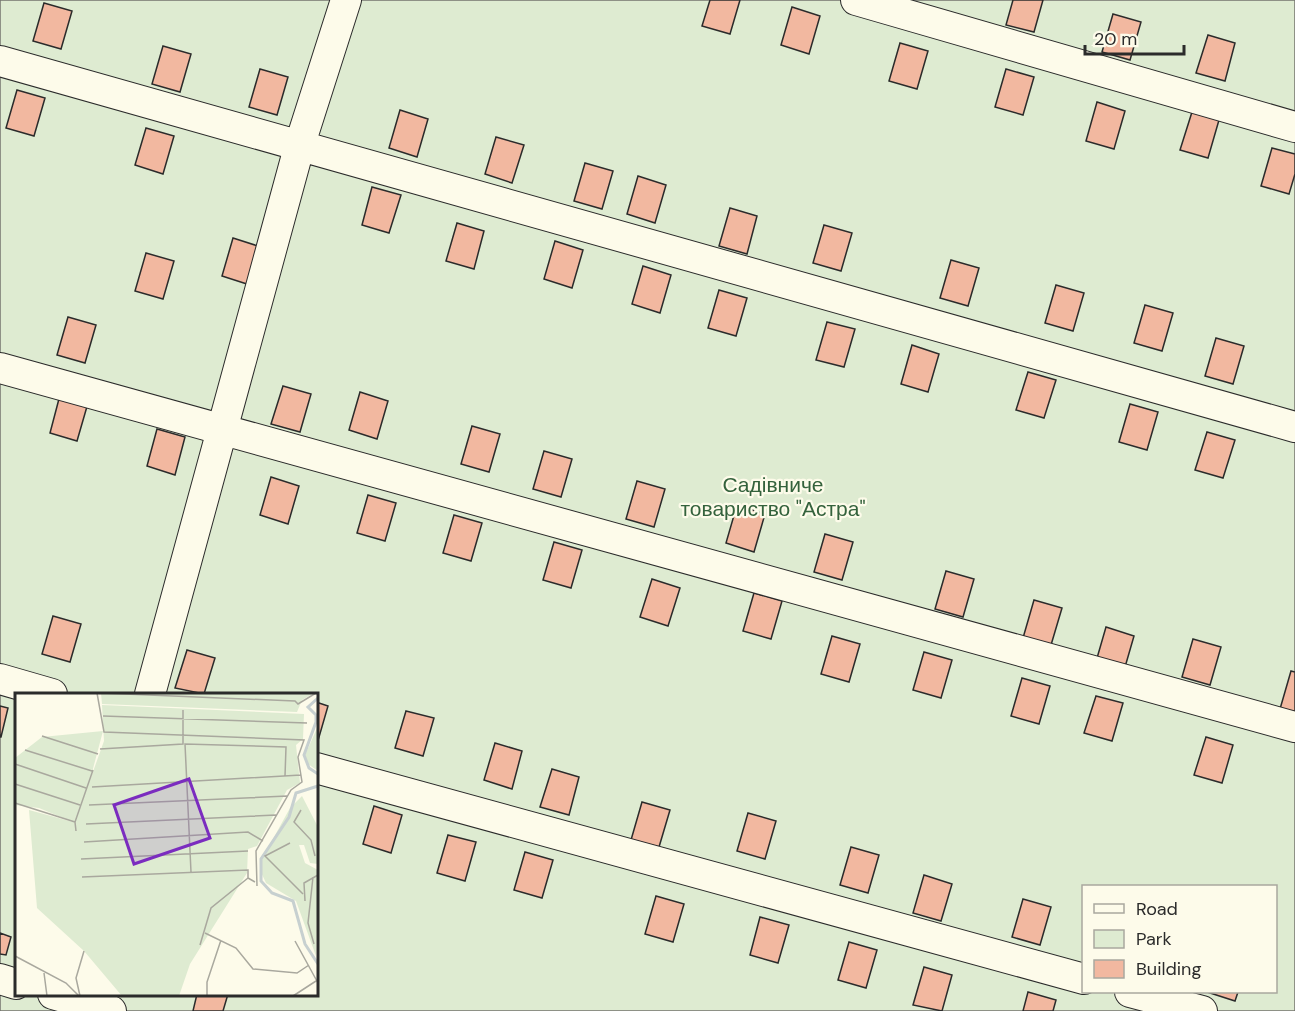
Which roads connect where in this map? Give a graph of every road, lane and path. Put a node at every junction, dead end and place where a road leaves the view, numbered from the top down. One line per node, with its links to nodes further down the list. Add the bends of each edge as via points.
1 (346, 0): 5 (street)
2 (856, 0): 4 (street)
3 (0, 61): 5 (street)
4 (1295, 127)
5 (300, 144): 7 (street); 8 (street)
6 (0, 368): 8 (street)
7 (1295, 427)
8 (222, 430): 11 (street); 12 (street)
9 (0, 679): 10 (street)
10 (49, 693)
11 (150, 693)
12 (1295, 727)
13 (318, 769): 15 (street)
14 (0, 979): 16 (street)
15 (1082, 979)
16 (15, 984)
17 (1134, 993): 20 (street)
18 (65, 1000): 19 (street)
19 (111, 1011)
20 (1202, 1011)

